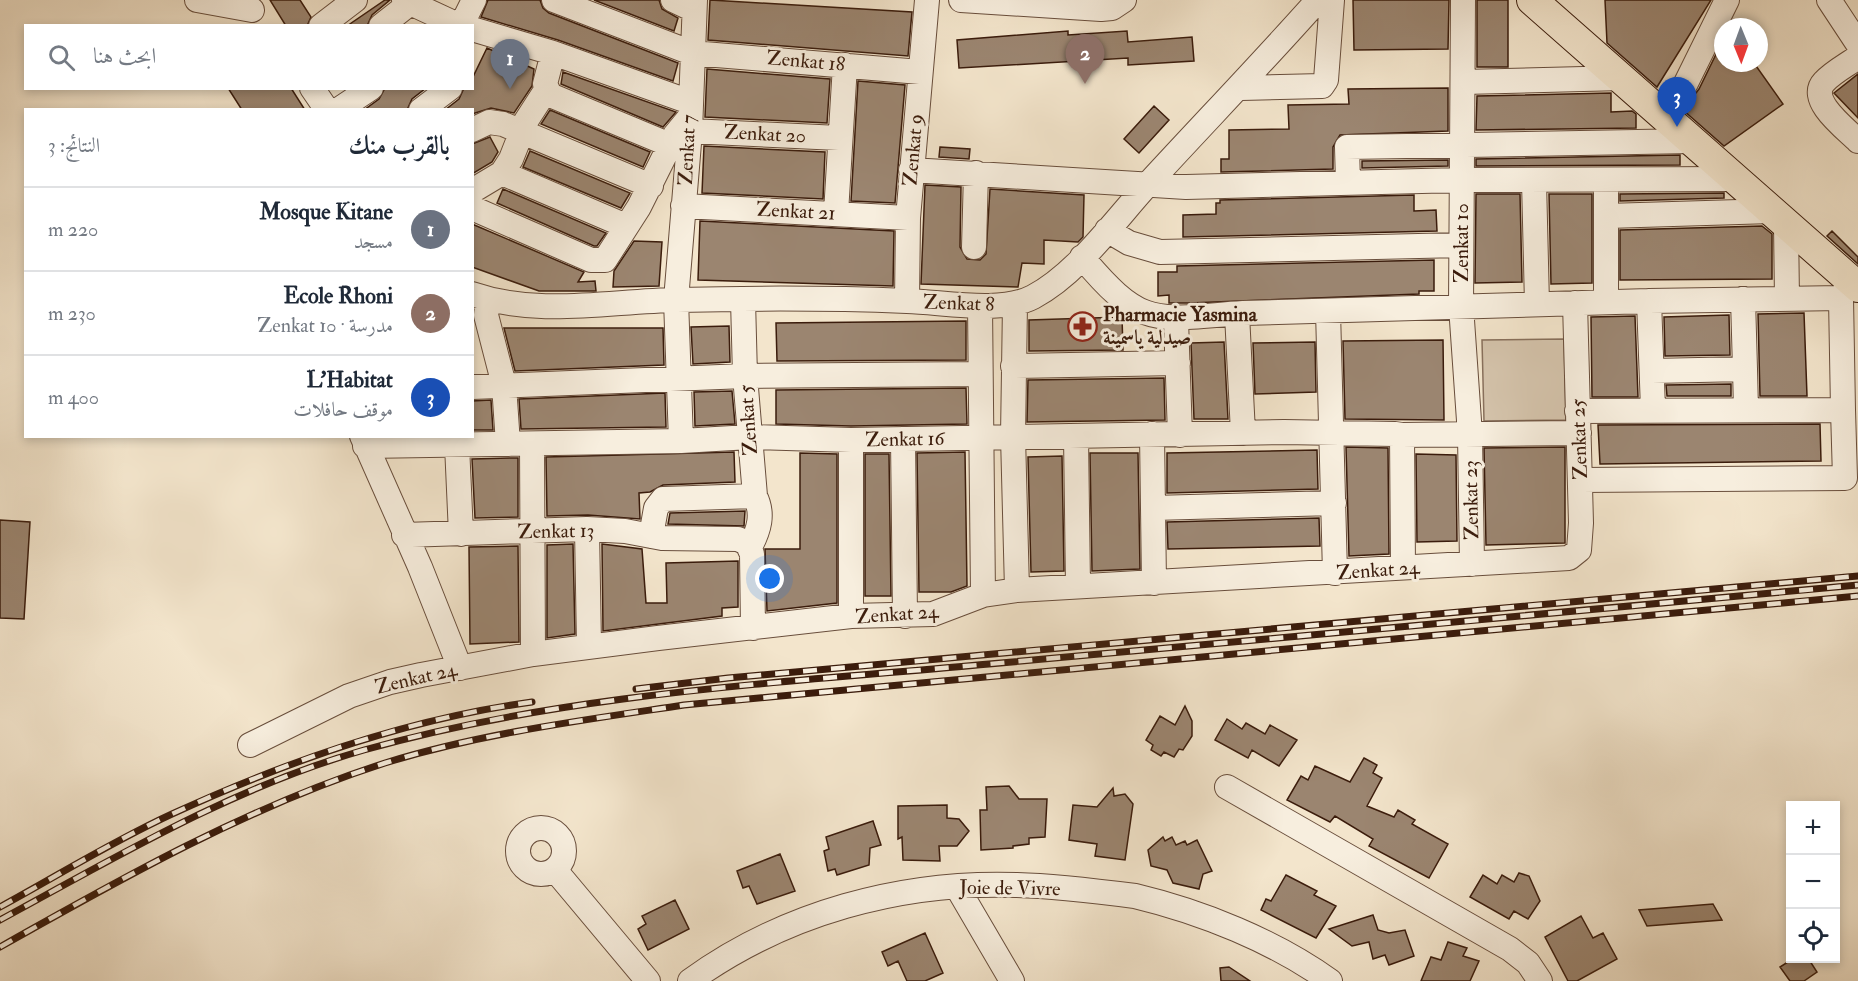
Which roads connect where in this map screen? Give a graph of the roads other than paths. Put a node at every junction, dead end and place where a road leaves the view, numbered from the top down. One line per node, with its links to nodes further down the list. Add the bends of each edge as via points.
1 (197, 0): 16 (street)
2 (355, 0): 17 (street)
3 (474, 0): 20 (street)
4 (554, 0): 24 (street, Zenkat 18)
5 (927, 0): 27 (street, Zenkat 9)
6 (961, 0): 7 (street, via 1101,9 1112,8)
7 (1124, 0)
8 (1318, 0): 30 (street, Zenkat 8)
9 (1332, 0): 30 (street, via 1326,80 1322,86)
10 (1463, 0): 29 (street, Zenkat 10)
11 (1532, 0): 28 (main road)
12 (1727, 0): 38 (street, via 1686,83)
13 (1829, 0): 22 (street)
14 (688, 3): 24 (street, Zenkat 7)
15 (419, 8): 18 (street); 19 (street)
16 (255, 12)
17 (324, 24)
18 (385, 24)
19 (456, 24)
20 (462, 24)
21 (474, 30): 23 (street, Zenkat 20)
22 (1858, 44)
23 (553, 53): 34 (street); 39 (street, Zenkat 20)
24 (692, 53): 26 (street, Zenkat 18); 39 (street, Zenkat 7)
25 (1858, 57): 43 (street, via 1823,83 1820,92 1827,109)
26 (845, 65): 27 (street, Zenkat 18); 42 (street)
27 (920, 72): 47 (street, Zenkat 9)
28 (1623, 78): 29 (street); 38 (main road)
29 (1463, 82): 45 (street, Zenkat 10)
30 (1240, 88): 55 (street, Zenkat 8)
31 (313, 90): 35 (street)
32 (368, 90): 36 (street)
33 (447, 90): 37 (street)
34 (546, 90): 41 (street); 46 (street, via 560,100)
35 (326, 108)
36 (341, 108)
37 (424, 108)
38 (1663, 114): 44 (main road)
39 (690, 117): 42 (street, Zenkat 20); 46 (street); 58 (street, Zenkat 7)
40 (474, 129): 41 (street, via 495,121)
41 (520, 133): 48 (street, via 517,147); 56 (street)
42 (839, 138): 60 (street)
43 (1858, 140)
44 (1693, 141): 45 (street); 50 (main road)
45 (1463, 144): 51 (street, Zenkat 10); 54 (street, via 1347,147)
46 (670, 145): 56 (street)
47 (911, 170): 49 (street); 62 (street, Zenkat 9)
48 (502, 172): 57 (street); 64 (street)
49 (976, 173): 55 (street); 67 (street)
50 (1736, 179): 53 (street); 63 (main road)
51 (1462, 180): 52 (street); 54 (street); 66 (street, Zenkat 10)
52 (1534, 181): 53 (street); 80 (street)
53 (1606, 181): 61 (street)
54 (1348, 183): 55 (street)
55 (1147, 185): 65 (street, Zenkat 8)
56 (651, 186): 64 (street)
57 (474, 190)
58 (683, 206): 60 (street, Zenkat 21); 73 (street, Zenkat 7)
59 (474, 209): 64 (street, via 598,261 609,256)
60 (836, 213): 62 (street, Zenkat 21)
61 (1607, 216): 63 (street); 77 (street)
62 (908, 218): 75 (street, Zenkat 9)
63 (1779, 218): 69 (main road); 71 (street)
64 (626, 226)
65 (1107, 230): 66 (street, via 1129,243 1160,252); 68 (street, Zenkat 8)
66 (1461, 246): 82 (street, Zenkat 10)
67 (974, 247)
68 (1082, 257): 79 (street, Zenkat 8, via 1047,289); 85 (street, via 1128,304 1149,315)
69 (1850, 289): 71 (street); 97 (street)
70 (480, 297): 73 (street, Zenkat 8, via 549,307); 93 (street)
71 (1787, 298): 72 (street)
72 (1743, 299): 76 (street); 88 (street)
73 (676, 300): 74 (street, Zenkat 8); 92 (street, Zenkat 7)
74 (743, 300): 75 (street, Zenkat 8); 91 (street, Zenkat 5)
75 (907, 301): 81 (street, Zenkat 8)
76 (1649, 301): 77 (street); 89 (street)
77 (1606, 302): 78 (street)
78 (1575, 303): 80 (street); 98 (street, Zenkat 25)
79 (1015, 304): 81 (street, Zenkat 8); 87 (street)
80 (1537, 304): 82 (street)
81 (980, 306): 90 (street)
82 (1461, 306): 83 (street); 104 (street, Zenkat 10)
83 (1328, 311): 84 (street); 99 (street)
84 (1238, 314): 85 (street); 100 (street)
85 (1176, 320): 86 (street)
86 (1178, 363): 87 (street); 102 (street)
87 (1013, 366): 105 (street)
88 (1745, 369): 89 (street); 96 (street)
89 (1652, 370): 95 (street)
90 (979, 374): 91 (street); 108 (street)
91 (745, 376): 92 (street); 107 (street, Zenkat 5)
92 (679, 378): 93 (street); 112 (street, Zenkat 7)
93 (504, 385): 94 (street); 113 (street)
94 (474, 387)
95 (1653, 409): 96 (street, Zenkat 16); 98 (street, Zenkat 16)
96 (1746, 410): 97 (street, Zenkat 16)
97 (1843, 410): 116 (street, via 1845,478)
98 (1578, 422): 104 (street, Zenkat 16); 116 (street, Zenkat 25)
99 (1332, 432): 100 (street, Zenkat 16); 103 (street, Zenkat 16); 118 (street)
100 (1243, 433): 102 (street, Zenkat 16)
101 (1152, 434): 102 (street, Zenkat 16); 106 (street, Zenkat 16); 119 (street)
102 (1180, 435)
103 (1402, 435): 104 (street, Zenkat 16); 128 (street)
104 (1470, 435): 127 (street, Zenkat 23)
105 (1012, 436): 106 (street, Zenkat 16); 108 (street, Zenkat 16); 132 (street)
106 (1076, 436): 131 (street)
107 (750, 438): 110 (street, Zenkat 16); 112 (street, Zenkat 16); 117 (street, Zenkat 5)
108 (982, 438): 109 (street, Zenkat 16); 133 (street)
109 (903, 439): 110 (street, Zenkat 16); 135 (street)
110 (851, 440): 134 (street)
111 (363, 441): 115 (street, Zenkat 16); 123 (street)
112 (681, 441): 114 (street, Zenkat 16)
113 (508, 444): 114 (street, Zenkat 16); 115 (street, Zenkat 16)
114 (532, 444): 121 (street)
115 (457, 445): 122 (street)
116 (1581, 480): 126 (street, Zenkat 25, via 1579,550 1573,557)
117 (755, 496): 124 (street, via 659,501); 125 (street, Zenkat 5, via 759,527)
118 (1334, 503): 119 (street); 129 (street)
119 (1153, 508): 130 (street)
120 (587, 529): 121 (street, Zenkat 13); 124 (street, Zenkat 13); 137 (street)
121 (533, 530): 122 (street, Zenkat 13); 138 (street)
122 (461, 534): 123 (street, Zenkat 13)
123 (404, 535): 139 (street)
124 (651, 536): 125 (street, Zenkat 13, via 738,539)
125 (750, 547): 136 (street)
126 (1558, 560): 127 (street, Zenkat 24)
127 (1472, 564): 128 (street, Zenkat 24)
128 (1403, 567): 129 (street, Zenkat 24)
129 (1335, 573): 130 (street, Zenkat 24)
130 (1154, 583): 131 (street, Zenkat 24)
131 (1078, 586): 132 (street, Zenkat 24)
132 (1017, 590): 133 (street, Zenkat 24)
133 (983, 595): 135 (street, Zenkat 24, via 942,612)
134 (851, 616): 135 (street, Zenkat 24); 136 (street, Zenkat 24)
135 (905, 616)
136 (753, 628): 137 (street, Zenkat 24)
137 (589, 646): 138 (street, Zenkat 24)
138 (533, 654): 139 (street, Zenkat 24)
139 (460, 668): 140 (street, Zenkat 24, via 365,690)
140 (250, 745)
141 (1227, 787): 148 (street, via 1510,949 1528,963)
142 (555, 870): 144 (street)
143 (957, 887): 145 (street, Joie de Vivre, via 895,894 829,911 759,940); 146 (street); 147 (street, Joie de Vivre, via 1035,886 1154,900 1254,938)
144 (648, 981)
145 (690, 981)
146 (1012, 981)
147 (1330, 981)
148 (1540, 981)

